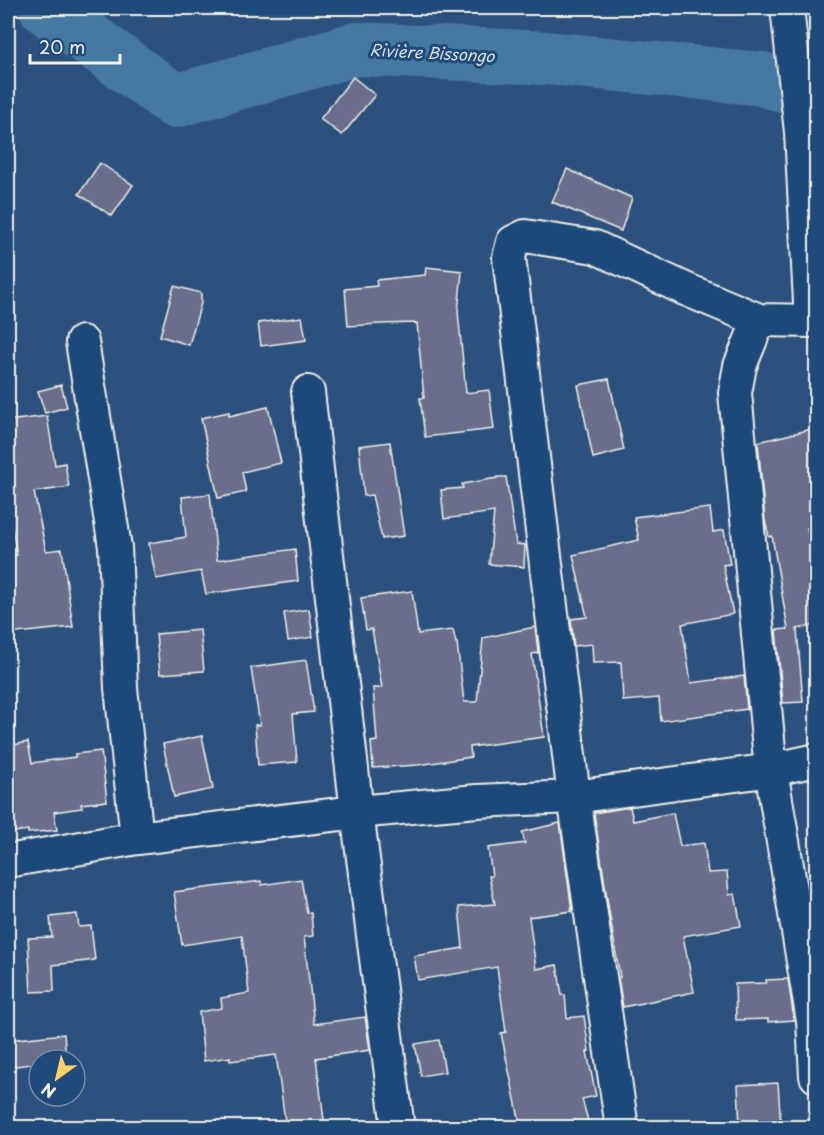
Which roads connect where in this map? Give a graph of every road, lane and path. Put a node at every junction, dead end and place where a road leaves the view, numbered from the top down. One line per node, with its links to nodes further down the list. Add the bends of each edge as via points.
1 (787, 8): 3 (street, via 801,132)
2 (759, 320): 3 (street); 7 (street, via 740,366 735,393); 8 (street, via 595,247 525,236 513,242 509,257)
3 (814, 321)
4 (82, 342): 10 (street, via 115,547 121,688)
5 (308, 392): 9 (street)
6 (816, 760): 7 (street)
7 (771, 770): 8 (street); 12 (street, via 813,1021)
8 (574, 797): 9 (street); 14 (street)
9 (357, 812): 10 (street); 13 (street)
10 (137, 838): 11 (street)
11 (8, 861)
12 (816, 1076)
13 (398, 1128)
14 (622, 1128)

